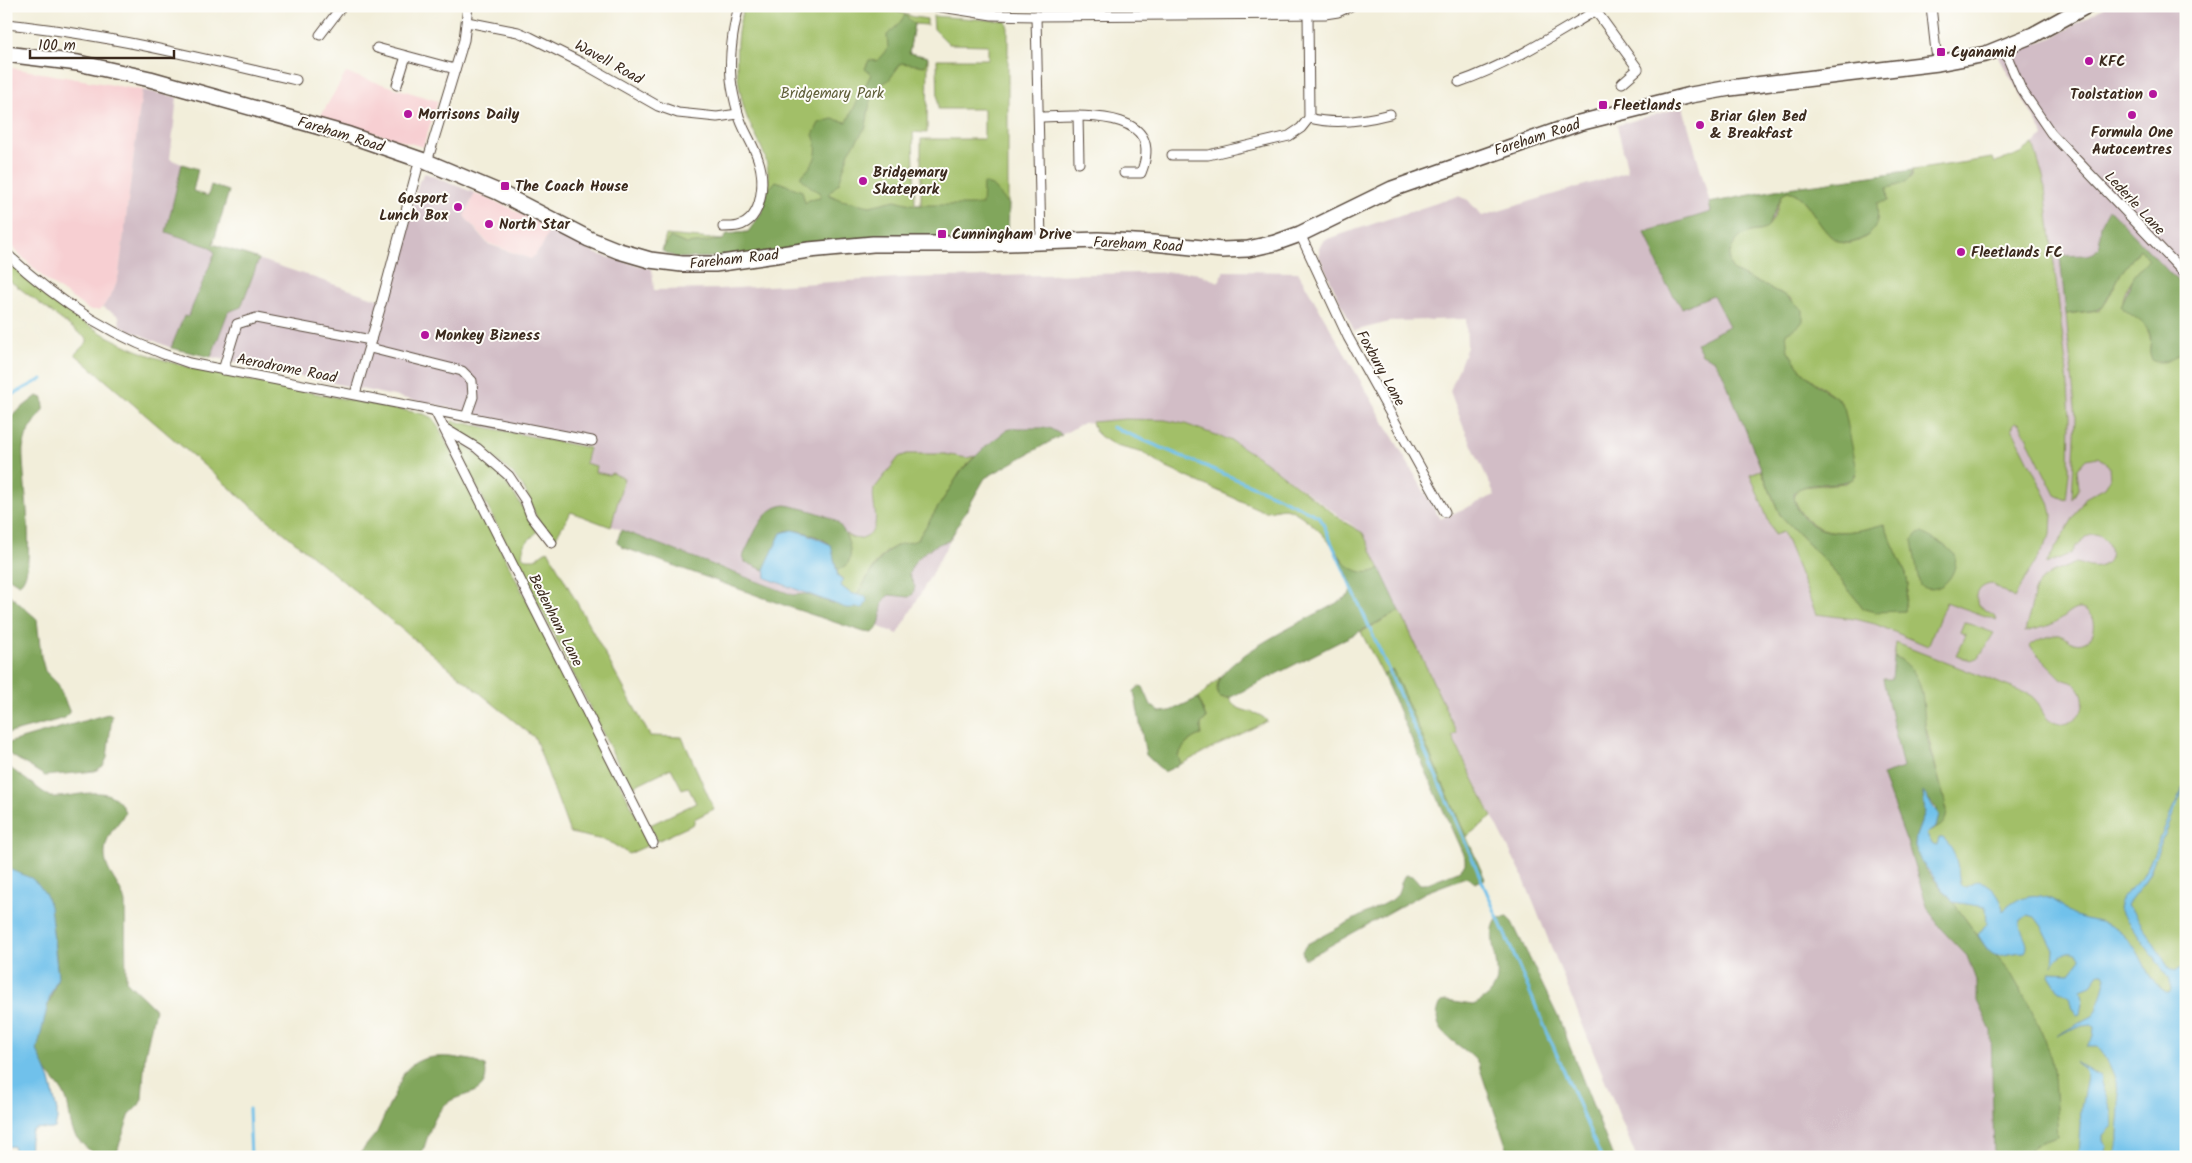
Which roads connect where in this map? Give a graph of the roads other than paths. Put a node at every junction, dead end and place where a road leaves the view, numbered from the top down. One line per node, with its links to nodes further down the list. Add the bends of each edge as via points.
1 (342, 6): 15 (street)
2 (468, 6): 13 (street)
3 (739, 6): 26 (street, via 731,59)
4 (934, 6): 8 (street)
5 (1351, 6): 11 (street, via 1338,12)
6 (1931, 6): 18 (street)
7 (2086, 6): 16 (main road, Fareham Road, via 2033,35)
8 (972, 9): 12 (street, via 992,15)
9 (1594, 9): 23 (street, via 1514,58 1486,73); 24 (street, via 1638,69)
10 (1160, 10): 11 (street); 12 (street)
11 (1308, 14): 30 (street)
12 (1036, 16): 29 (street)
13 (467, 22): 21 (street); 26 (street, Wavell Road, via 530,37 658,106 678,113 717,117)
14 (6, 24): 22 (street, via 131,42)
15 (320, 35)
16 (2003, 47): 36 (main road, Fareham Road, via 1938,64 1690,95 1579,123 1392,189); 39 (street, Lederle Lane, via 2021,89 2051,133)
17 (377, 48): 20 (street)
18 (1936, 52)
19 (6, 54): 32 (main road, Fareham Road, via 78,63 150,79 349,135)
20 (406, 56): 21 (street); 25 (street)
21 (455, 69): 32 (street)
22 (296, 80)
23 (1459, 82)
24 (1622, 83)
25 (397, 85)
26 (738, 114): 35 (street, via 758,159 762,181 760,200 746,222)
27 (1390, 114): 30 (street, via 1349,121)
28 (1078, 116): 29 (street); 33 (street); 34 (street, via 1116,120 1130,125 1144,136 1147,150 1141,173)
29 (1039, 117): 37 (street)
30 (1309, 118): 31 (street, via 1289,136 1208,156)
31 (1172, 155)
32 (424, 160): 37 (main road, Fareham Road, via 498,192 589,238 650,260 715,264 873,244); 40 (street)
33 (1079, 163)
34 (1124, 173)
35 (723, 227)
36 (1300, 234): 37 (main road, Fareham Road, via 1274,244 1222,250 1108,241); 47 (street, Foxbury Lane, via 1348,337)
37 (1041, 242)
38 (6, 253): 41 (street, Aerodrome Road, via 67,305 127,340 157,353)
39 (2186, 275)
40 (371, 344): 41 (street, via 256,318 237,324); 42 (street); 44 (street, via 462,371 472,381 473,397)
41 (223, 370): 42 (street, Aerodrome Road)
42 (355, 394): 43 (street, Aerodrome Road)
43 (435, 411): 44 (street, Aerodrome Road); 45 (street, Bedenham Lane)
44 (466, 417): 46 (street, Aerodrome Road)
45 (444, 428): 48 (street, via 477,448 509,476 531,516); 49 (street, Bedenham Lane)
46 (592, 442)
47 (1445, 512)
48 (552, 543)
49 (653, 843)

